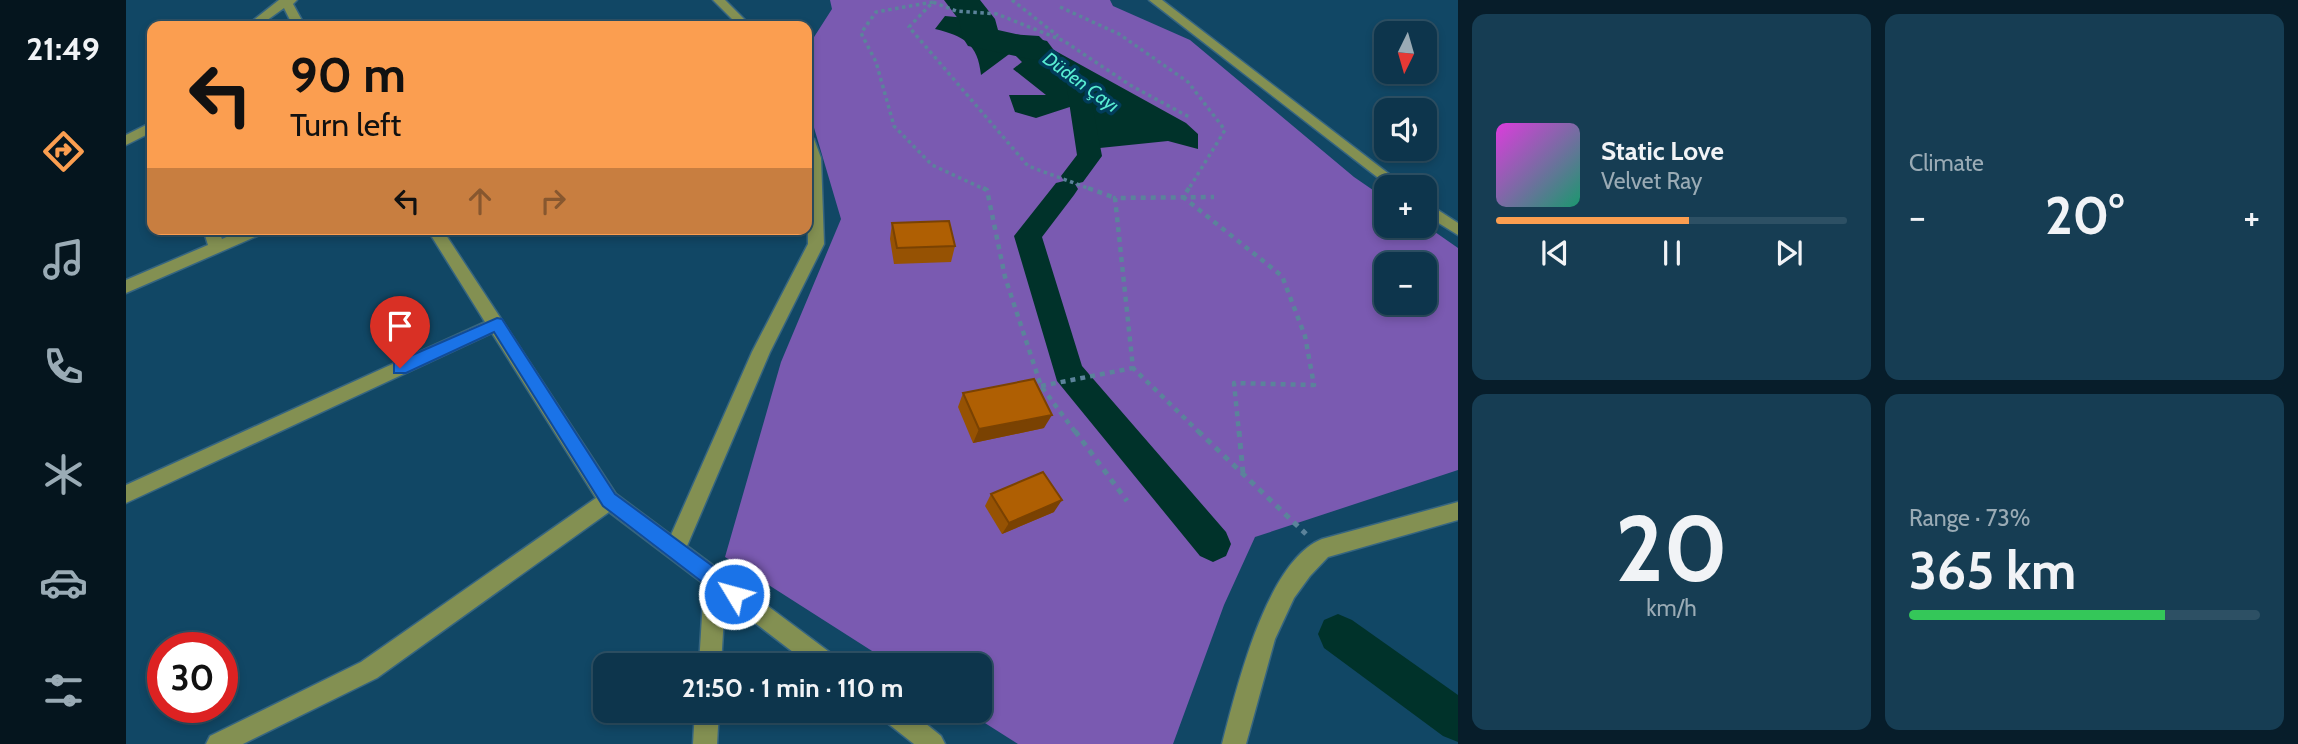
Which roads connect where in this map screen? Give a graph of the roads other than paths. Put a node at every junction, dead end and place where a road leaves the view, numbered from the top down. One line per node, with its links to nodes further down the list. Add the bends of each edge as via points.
1 (719, 0): 6 (street)
2 (1155, 0): 10 (street)
3 (288, 2): 4 (street); 5 (street)
4 (257, 21)
5 (297, 21)
6 (740, 21)
7 (147, 129): 8 (street)
8 (126, 141)
9 (812, 153): 22 (street, via 816,244 761,352)
10 (1383, 175)
11 (1437, 215): 12 (street)
12 (1458, 230)
13 (213, 235): 16 (street)
14 (244, 235): 16 (street)
15 (438, 235): 18 (street)
16 (217, 247): 17 (street)
17 (126, 287)
18 (497, 324): 19 (street); 20 (street)
19 (126, 494)
20 (609, 500): 22 (street); 28 (street, via 369,670)
21 (1458, 511): 31 (street, via 1322,549 1306,564 1264,630)
22 (675, 550): 23 (street)
23 (715, 580): 24 (street); 25 (street)
24 (711, 653)
25 (812, 653)
26 (706, 723): 29 (street)
27 (906, 723): 30 (street)
28 (218, 744)
29 (705, 744)
30 (933, 744)
31 (1234, 744)

